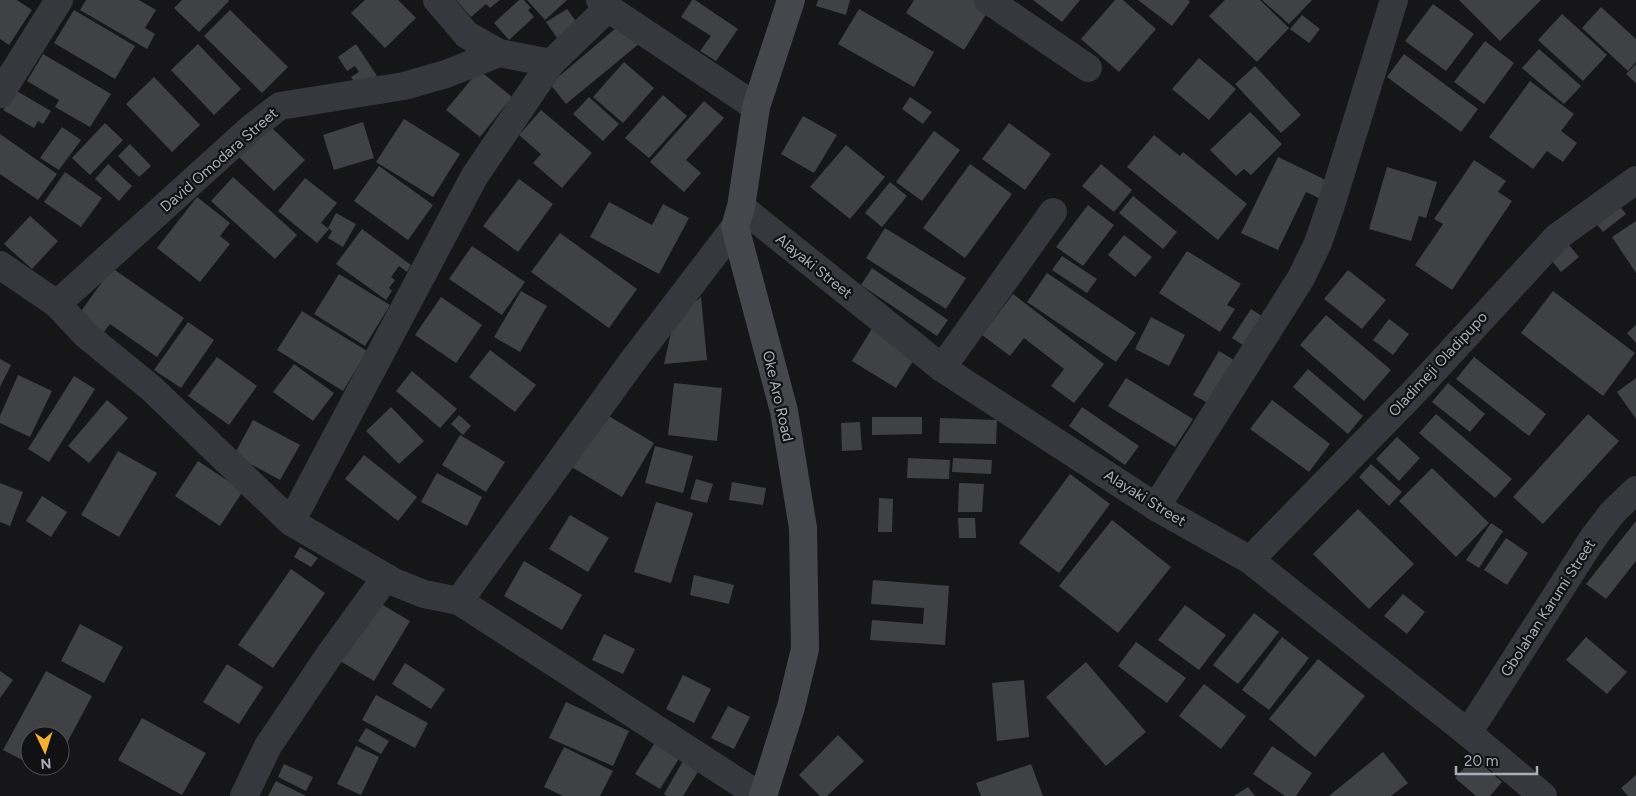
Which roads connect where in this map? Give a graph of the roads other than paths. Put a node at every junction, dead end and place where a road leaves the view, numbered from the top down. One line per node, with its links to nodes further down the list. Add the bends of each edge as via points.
1 (60, 0): 10 (street)
2 (437, 0): 7 (street, via 467,35)
3 (791, 0): 11 (main road, Oke Aro Road)
4 (988, 0): 9 (street)
5 (1394, 0): 19 (street, via 1318,243 1301,278)
6 (604, 4): 8 (street); 11 (street)
7 (499, 54): 8 (street); 16 (street, David Omodara Street, via 404,86 280,106 250,129)
8 (551, 62): 20 (street, via 474,177)
9 (1088, 68)
10 (0, 94)
11 (756, 108): 14 (main road, Oke Aro Road)
12 (1636, 180): 21 (street, Oladimeji Oladipupo, via 1557,237)
13 (1053, 212): 17 (street)
14 (738, 217): 17 (street, Alayaki Street); 23 (street); 26 (main road, Oke Aro Road, via 784,411 803,528 805,649 791,706)
15 (0, 265): 16 (street)
16 (57, 304): 20 (street, via 86,335 151,388)
17 (942, 368): 19 (street, Alayaki Street)
18 (1636, 490): 24 (street, Gbolahan Karumi Street, via 1593,538)
19 (1156, 507): 21 (street, Alayaki Street)
20 (291, 522): 22 (street)
21 (1250, 560): 24 (street, Alayaki Street)
22 (386, 577): 23 (street, via 424,594); 25 (street, via 268,746)
23 (459, 602): 26 (street)
24 (1468, 733): 27 (street, Alayaki Street)
25 (244, 796)
26 (761, 796)
27 (1543, 796)

